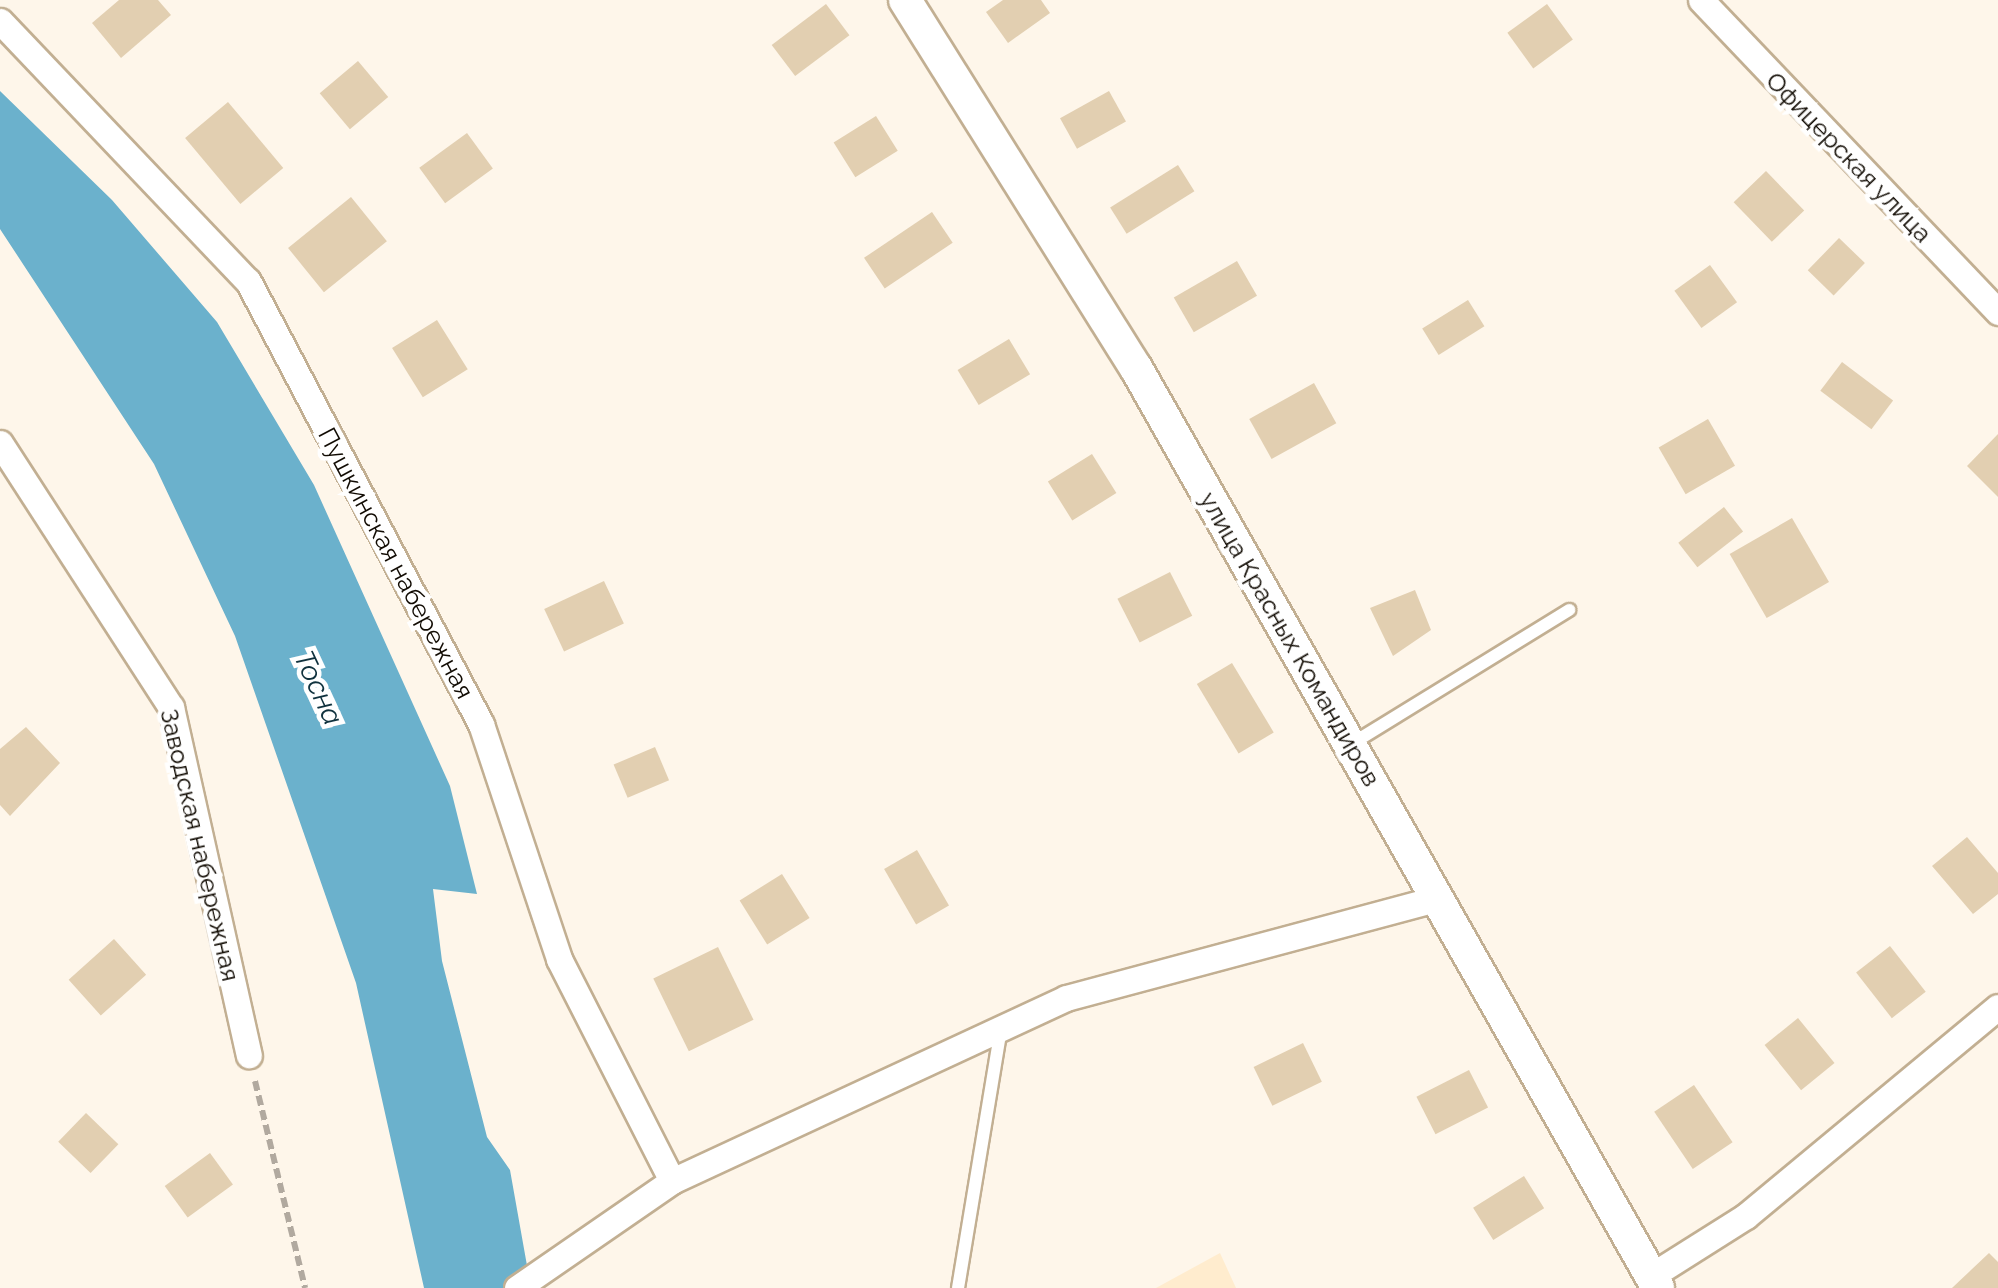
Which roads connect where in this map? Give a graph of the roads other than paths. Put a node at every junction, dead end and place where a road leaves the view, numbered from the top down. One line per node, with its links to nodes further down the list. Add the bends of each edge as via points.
1 (905, 0): 7 (street, улица Красных Командиров, via 1136,368)
2 (1701, 0): 4 (street, Офицерская улица)
3 (0, 21): 12 (street, Пушкинская набережная, via 248,281 481,724 559,959)
4 (1998, 312)
5 (0, 442): 11 (street, Заводская набережная, via 171,706)
6 (1568, 610): 7 (lane)
7 (1350, 744): 8 (street, улица Красных Командиров)
8 (1438, 898): 10 (street, via 1066,998); 13 (street, улица Красных Командиров)
9 (1998, 1007): 13 (street, via 1746,1216)
10 (1002, 1026): 12 (street); 15 (lane)
11 (249, 1055)
12 (672, 1181): 14 (street)
13 (1654, 1282)
14 (517, 1288)
15 (958, 1288)

